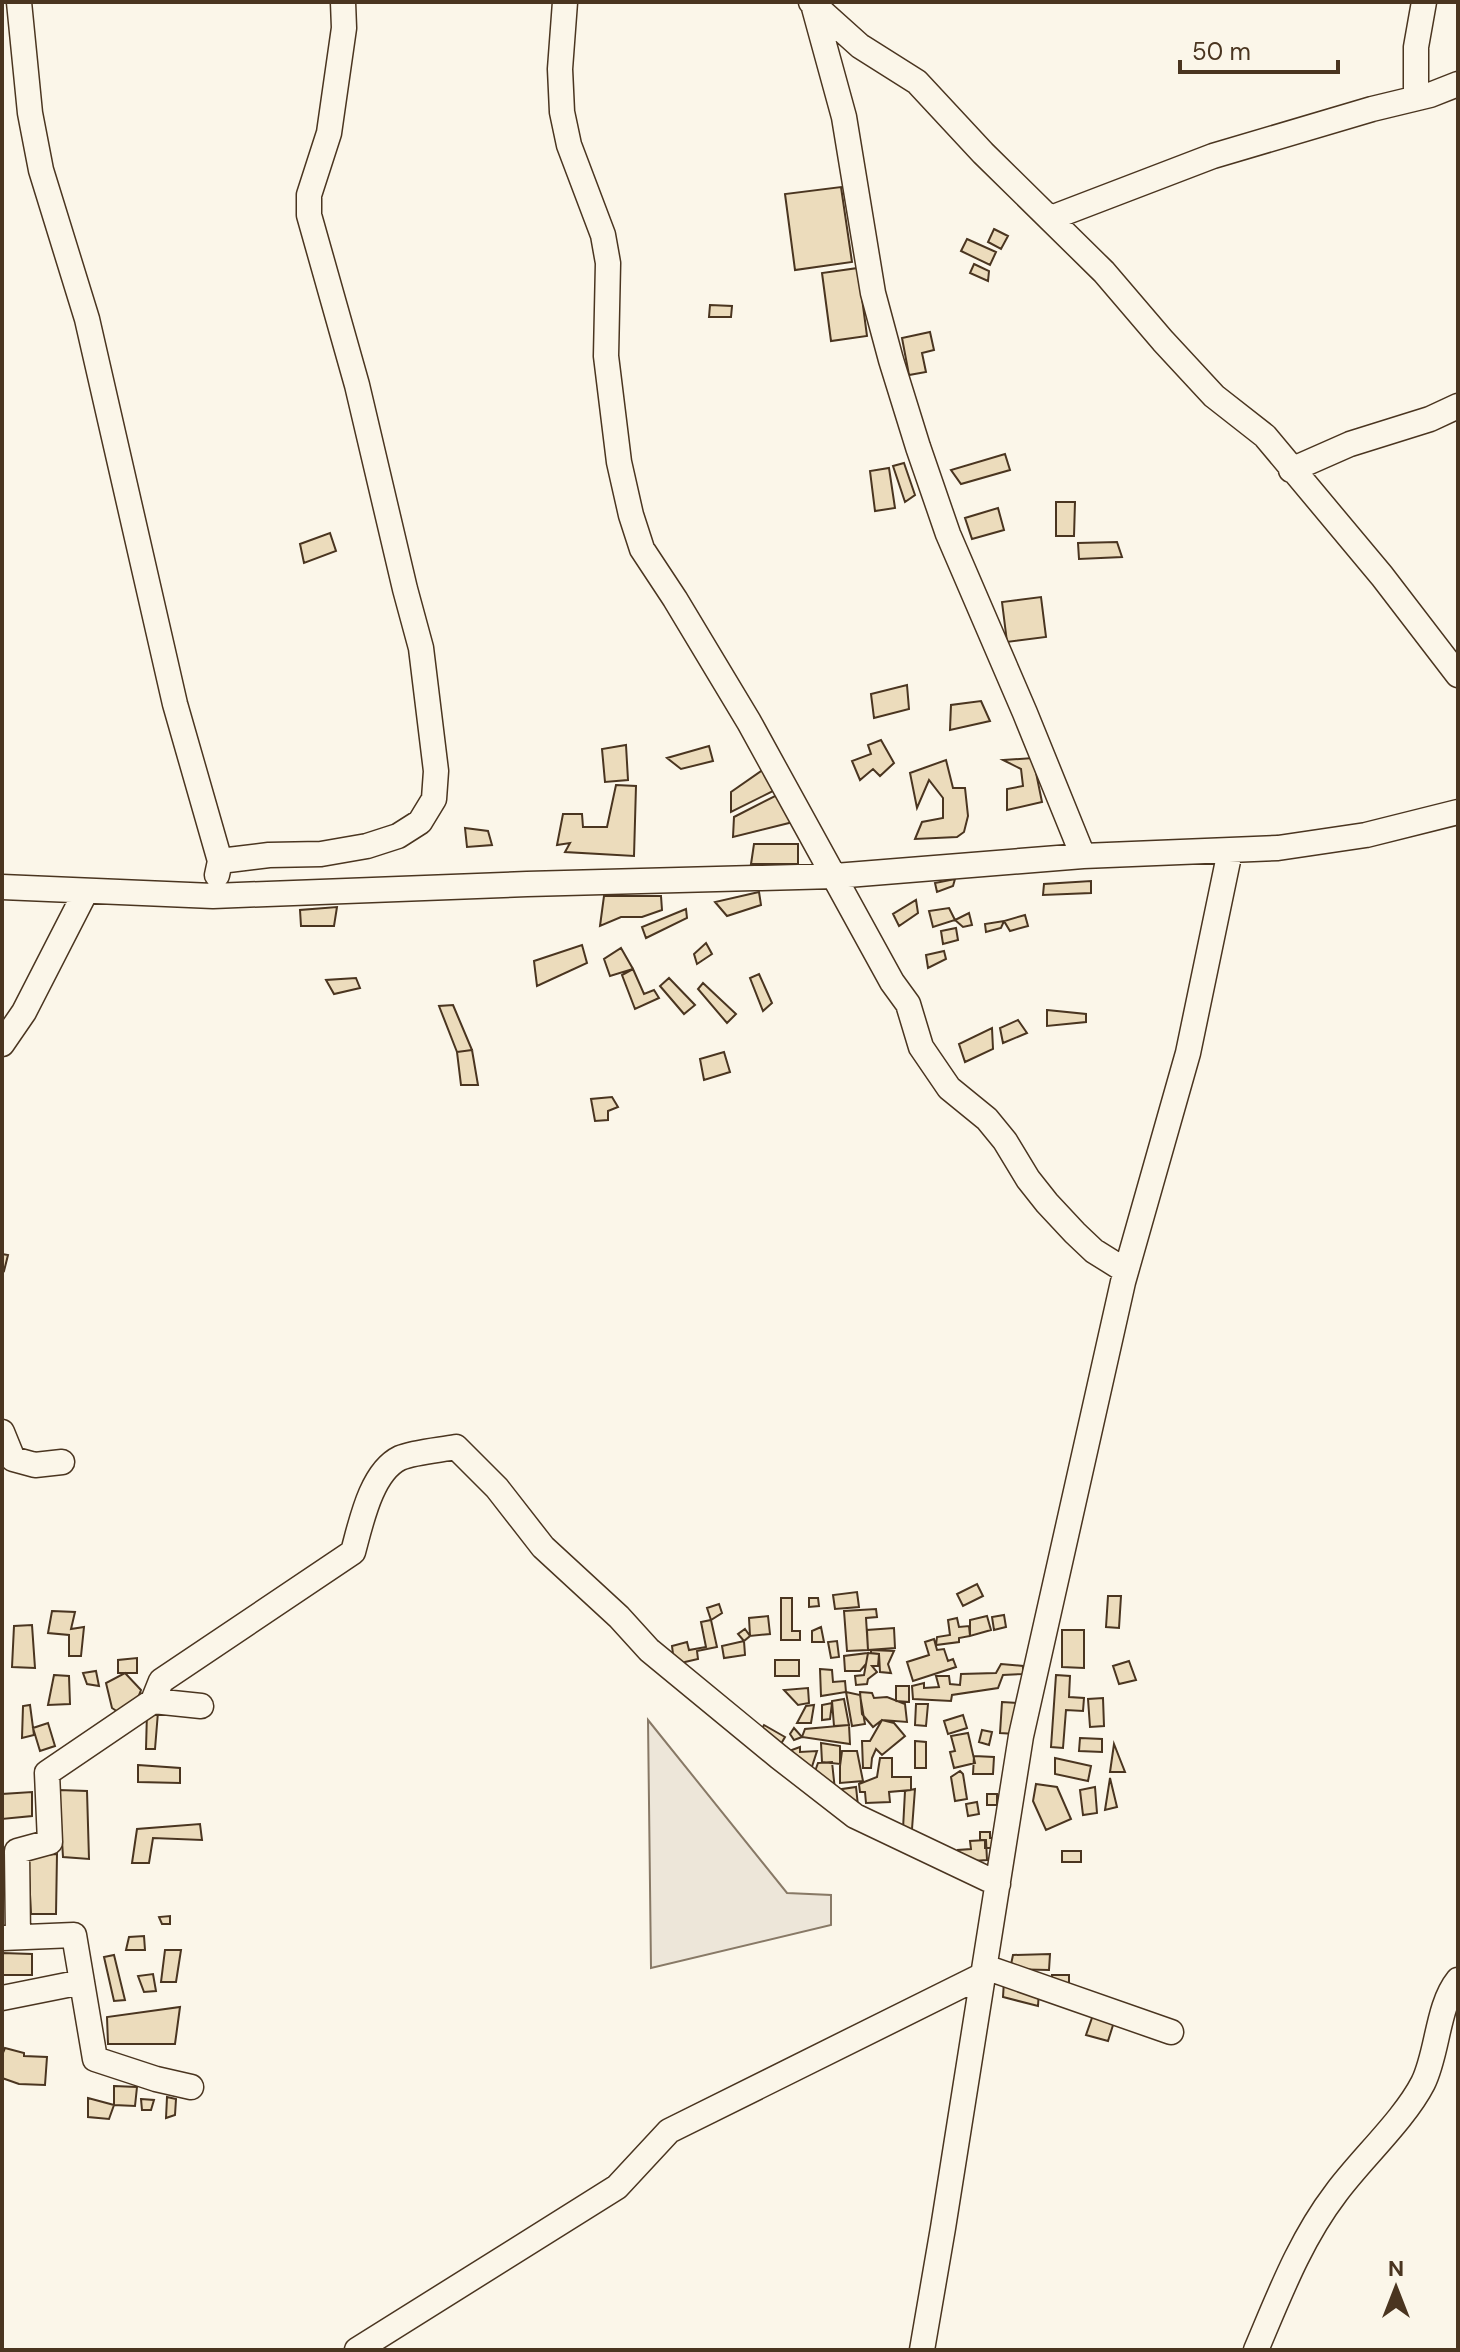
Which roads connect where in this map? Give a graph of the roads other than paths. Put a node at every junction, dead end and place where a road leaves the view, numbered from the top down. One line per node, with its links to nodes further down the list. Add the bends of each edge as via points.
1 (19, 2): 15 (street, via 41,170 87,319 175,704)
2 (343, 2): 15 (street, via 329,133 309,195 309,215 421,648 436,771 434,799 420,822 367,846)
3 (565, 2): 16 (street, via 562,112 608,263 606,356 631,515 642,549 749,722)
4 (812, 2): 8 (street, via 860,46 917,82); 14 (street, via 844,117 873,293 918,447 948,534)
5 (1424, 2): 7 (street, via 1416,47)
6 (1458, 84): 7 (street)
7 (1416, 98): 8 (street, via 1213,156)
8 (1051, 218): 10 (street, via 1214,396 1265,436)
9 (1458, 406): 10 (street)
10 (1291, 470): 11 (street)
11 (1458, 675)
12 (1458, 812): 13 (street, via 1366,835)
13 (1230, 851): 14 (street); 21 (street, via 1188,1053)
14 (1083, 856): 16 (street)
15 (220, 861): 19 (street)
16 (835, 876): 19 (street); 21 (street, via 908,1004 921,1047 949,1088 987,1119 1028,1179 1075,1233)
17 (2, 887): 18 (street)
18 (86, 891): 19 (street); 20 (street)
19 (213, 896)
20 (2, 1044)
21 (1126, 1271): 26 (street, via 1021,1736)
22 (2, 1432): 23 (street, via 13,1459 35,1465)
23 (62, 1462)
24 (153, 1701): 25 (street); 26 (street, via 161,1681 353,1552 382,1472 401,1458 456,1447 497,1488 543,1547 649,1650 779,1757 855,1816); 27 (street, via 47,1773 50,1842 17,1851)
25 (201, 1706)
26 (998, 1884): 28 (street)
27 (10, 1937): 30 (street, via 74,1935)
28 (984, 1971): 32 (street); 34 (street, via 669,2131 617,2187); 35 (street)
29 (1458, 1980): 36 (street, via 1422,2086 1317,2220)
30 (82, 1982): 31 (street); 33 (street, via 95,2059)
31 (2, 1998)
32 (1171, 2032)
33 (191, 2087)
34 (357, 2350)
35 (922, 2350)
36 (1256, 2350)

